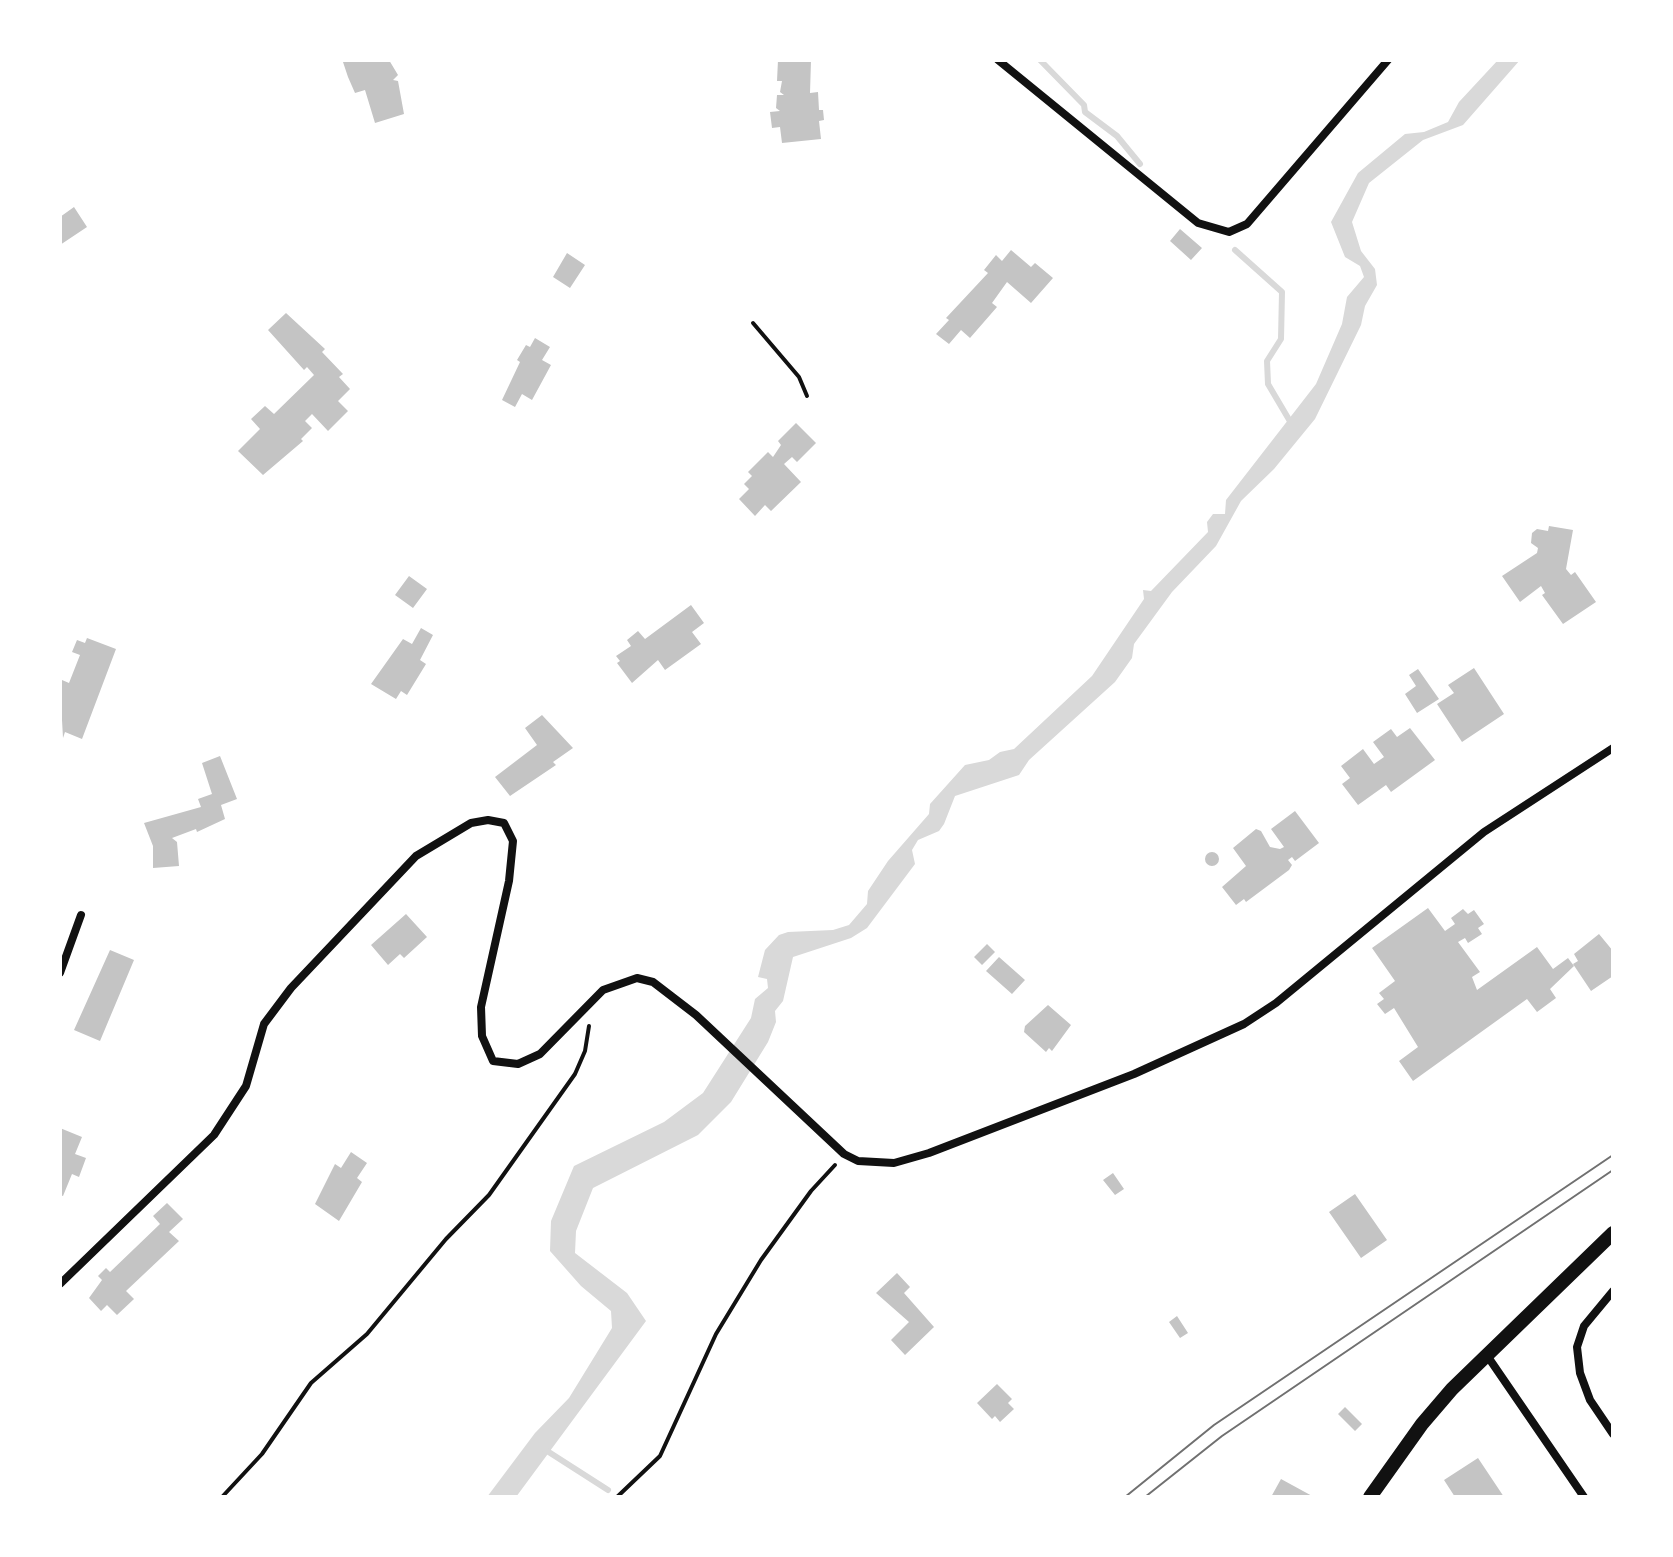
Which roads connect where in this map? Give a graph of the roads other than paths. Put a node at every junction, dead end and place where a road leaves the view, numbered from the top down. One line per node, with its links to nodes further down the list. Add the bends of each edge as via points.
1 (998, 60): 2 (street, via 1198,223 1229,232 1247,224)
2 (1388, 60)
3 (1613, 748): 7 (street, via 1484,832 1244,1024 1134,1074 894,1163 844,1154 696,1015 653,982 637,978 603,990 540,1054 518,1064 493,1061 482,1036 481,1007 513,841 504,823 471,823 416,856 291,988 264,1024 246,1086 214,1135)
4 (81, 915): 5 (street)
5 (60, 973)
6 (1613, 1233): 9 (main road)
7 (60, 1284)
8 (1613, 1291): 10 (street, via 1584,1326 1577,1347 1590,1400)
9 (1486, 1354): 11 (main road, via 1422,1424); 12 (street)
10 (1613, 1434)
11 (1370, 1497)
12 (1584, 1497)

